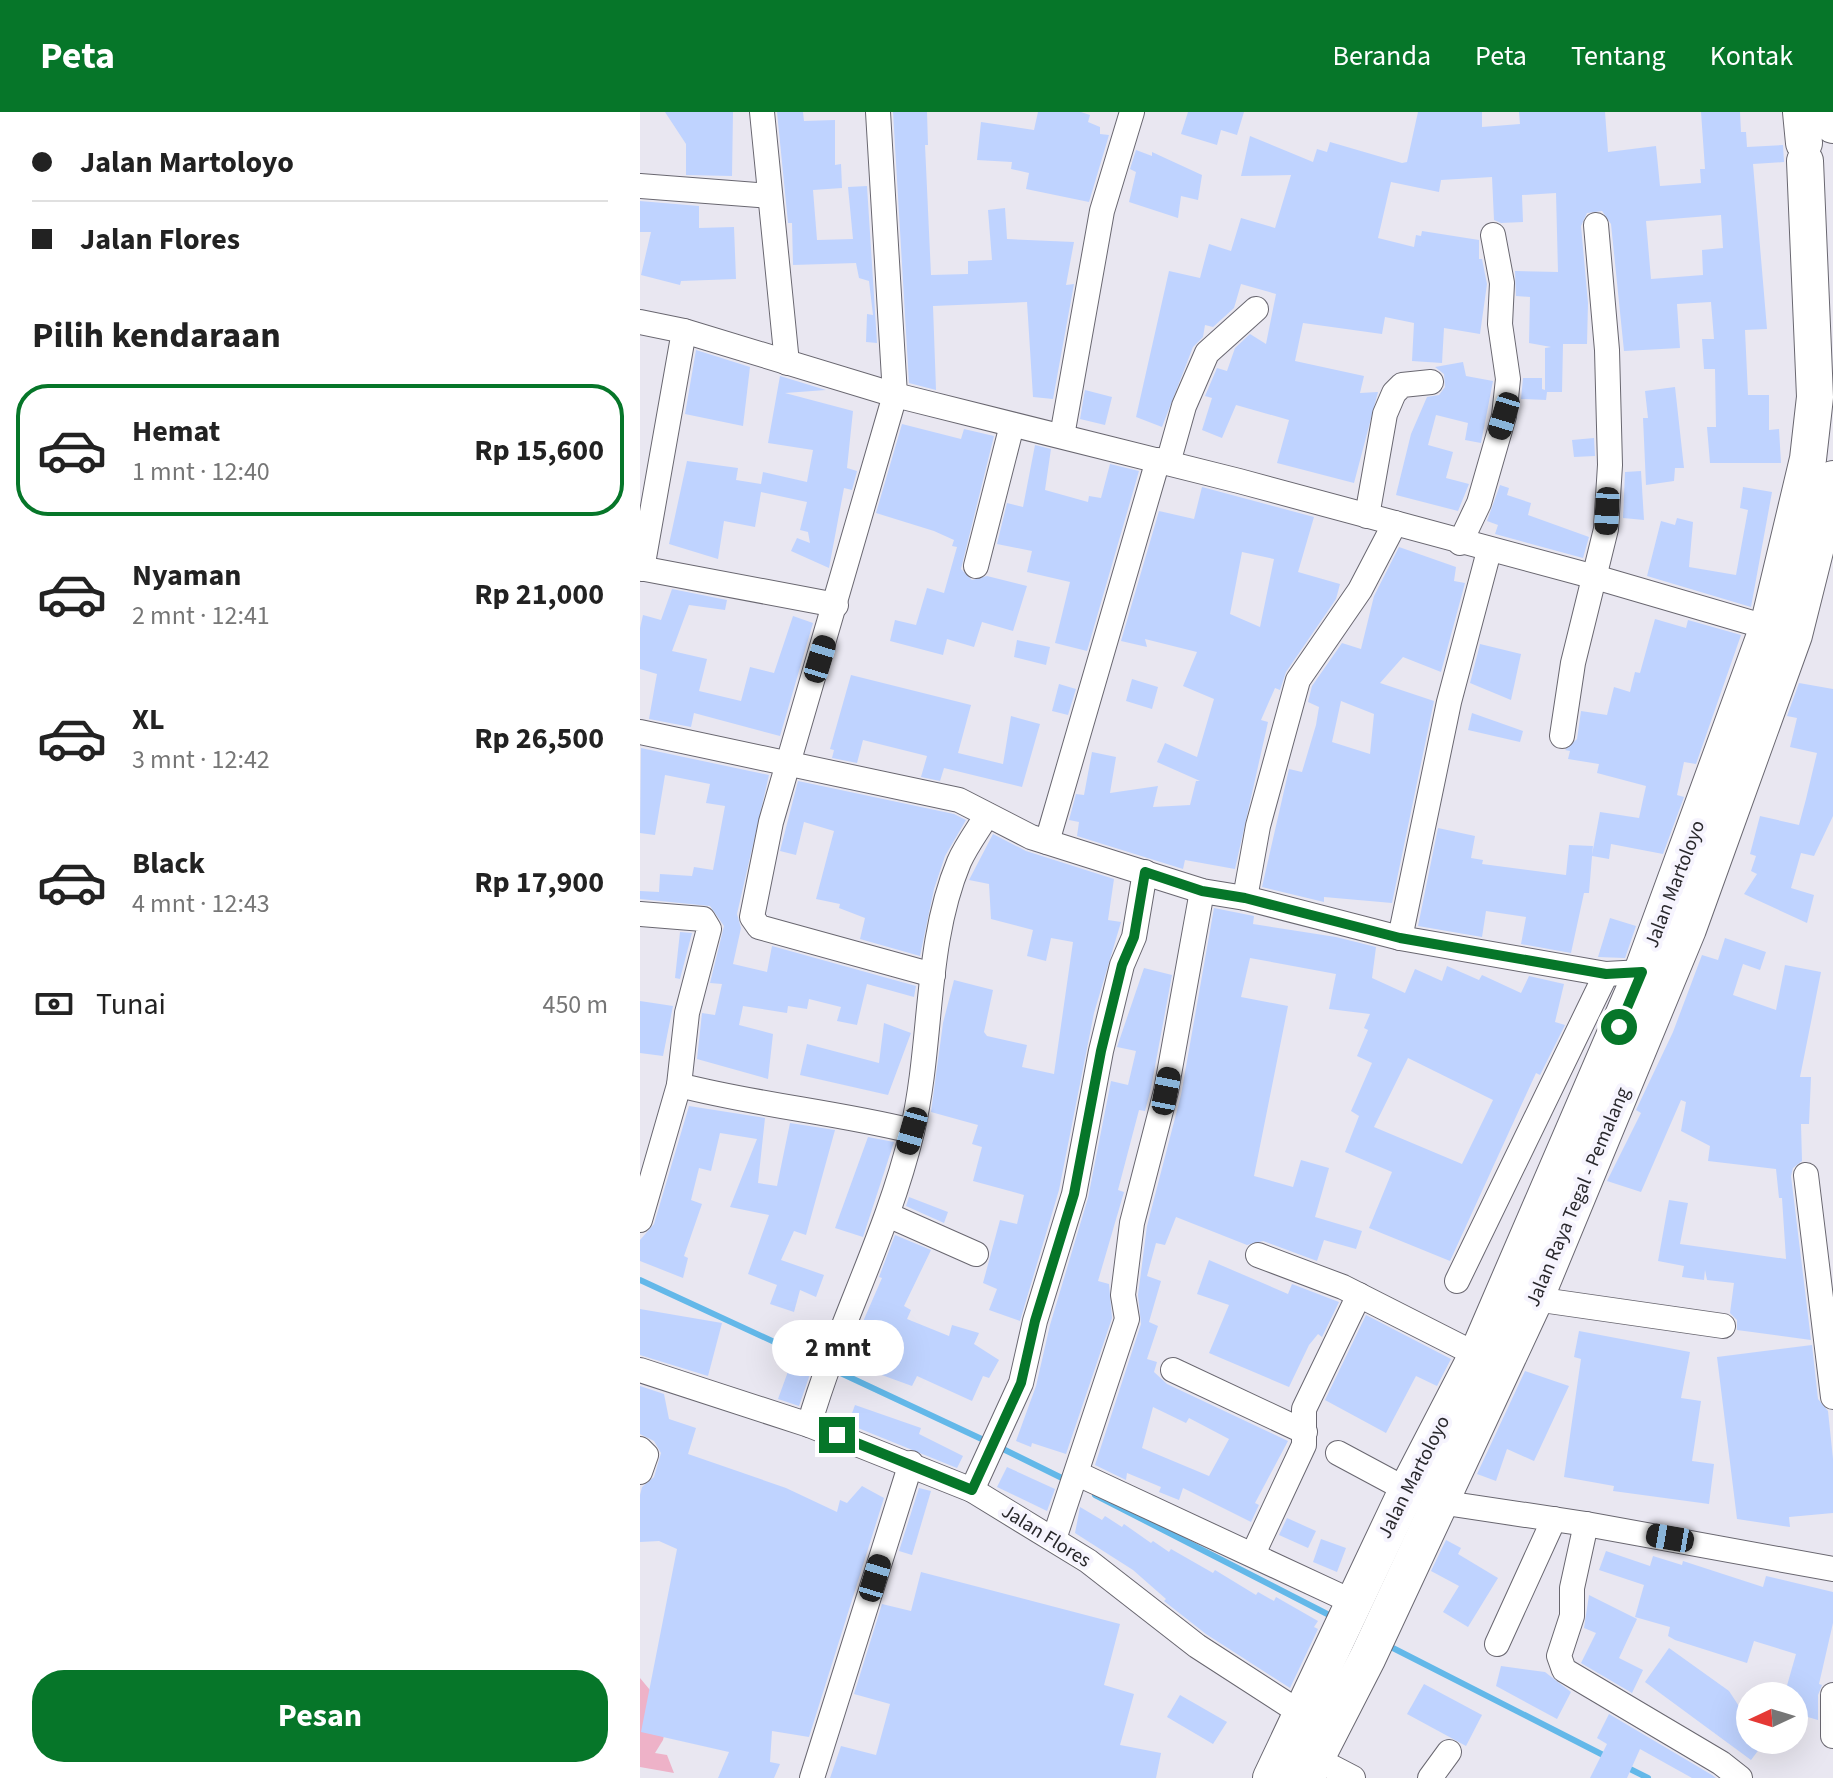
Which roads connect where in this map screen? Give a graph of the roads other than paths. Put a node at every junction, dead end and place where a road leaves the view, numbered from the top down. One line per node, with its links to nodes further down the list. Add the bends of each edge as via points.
1 (762, 112): 7 (street)
2 (878, 112): 16 (street)
3 (1132, 112): 18 (street, via 1102,211)
4 (1832, 112): 5 (highway)
5 (1811, 135): 13 (highway, Jalan Martoloyo)
6 (640, 186): 7 (street)
7 (770, 196): 14 (street)
8 (1596, 225): 27 (street, via 1610,465 1606,529)
9 (1493, 235): 23 (street, via 1508,379 1504,416 1479,503)
10 (1256, 309): 19 (street, via 1207,353)
11 (640, 322): 12 (street)
12 (684, 331): 14 (street); 26 (street)
13 (1824, 341): 29 (highway, Jalan Martoloyo)
14 (787, 363): 16 (street)
15 (1431, 382): 21 (street, via 1402,385 1388,403)
16 (895, 395): 17 (street); 28 (street)
17 (1012, 425): 18 (street); 25 (street)
18 (1062, 436): 19 (street)
19 (1163, 462): 21 (street); 34 (street)
20 (1833, 479): 29 (highway, Jalan Raya Tegal - Pemalang)
21 (1367, 516): 22 (street)
22 (1395, 523): 23 (street); 37 (street, via 1360,590 1298,680 1258,826)
23 (1460, 543): 24 (street)
24 (1489, 551): 27 (street); 39 (street, via 1449,702)
25 (976, 566)
26 (641, 568): 28 (street)
27 (1595, 577): 29 (street); 31 (street, via 1573,663)
28 (836, 605): 32 (street)
29 (1781, 631): 40 (highway, Jalan Martoloyo); 52 (highway, Jalan Raya Tegal - Pemalang, via 1688,929)
30 (640, 732): 32 (street)
31 (1562, 736)
32 (789, 766): 33 (street, via 959,800); 42 (street, via 771,822 753,923)
33 (987, 815): 34 (street); 42 (street, via 960,861 944,910)
34 (1047, 842): 35 (street)
35 (1145, 872): 36 (street); 65 (street, via 1134,937 1101,1051 1074,1194 1021,1383)
36 (1202, 891): 37 (street); 64 (street, via 1166,1091 1132,1223 1123,1295 1127,1319)
37 (1245, 898): 39 (street)
38 (640, 914): 43 (street, via 708,923 707,945 687,1013)
39 (1400, 938): 41 (street)
40 (1642, 972): 41 (street); 54 (highway, Jalan Martoloyo)
41 (1606, 974): 50 (street)
42 (933, 975): 44 (street, via 929,1038)
43 (679, 1085): 44 (street); 47 (street)
44 (912, 1131): 46 (street)
45 (1806, 1175): 57 (street)
46 (888, 1215): 48 (street); 58 (street, via 826,1368)
47 (640, 1220)
48 (976, 1254)
49 (1258, 1255): 51 (street)
50 (1457, 1281)
51 (1359, 1295): 54 (street); 59 (street, via 1304,1409)
52 (1535, 1299): 53 (street); 66 (highway, Jalan Raya Tegal - Pemalang)
53 (1723, 1326)
54 (1477, 1355): 66 (highway, Jalan Martoloyo)
55 (640, 1370): 58 (street, Jalan Flores)
56 (1173, 1370): 59 (street)
57 (1833, 1397)
58 (809, 1425): 62 (street, Jalan Flores)
59 (1305, 1432): 70 (street, via 1304,1445)
60 (640, 1449): 63 (street, via 646,1453)
61 (1338, 1453): 66 (street)
62 (911, 1463): 65 (street, Jalan Flores); 79 (street)
63 (640, 1472)
64 (1074, 1486): 69 (street); 70 (street)
65 (972, 1490): 69 (street, Jalan Flores)
66 (1423, 1496): 67 (street); 72 (highway, Jalan Martoloyo); 74 (highway, Jalan Raya Tegal - Pemalang, via 1395,1598)
67 (1554, 1519): 68 (street); 73 (street)
68 (1586, 1524): 71 (street); 82 (street, via 1572,1588 1572,1616 1559,1656 1564,1670)
69 (1054, 1539): 78 (street, Jalan Flores, via 1197,1646)
70 (1253, 1554): 72 (street)
71 (1833, 1569)
72 (1352, 1604): 74 (highway, Jalan Raya Tegal - Pemalang)
73 (1497, 1644)
74 (1352, 1652): 78 (highway, Jalan Raya Tegal - Pemalang)
75 (1833, 1695): 76 (street)
76 (1833, 1736)
77 (1449, 1752): 81 (street)
78 (1299, 1753): 80 (street, Jalan Flores)
79 (812, 1778)
80 (1353, 1778)
81 (1430, 1778)
82 (1740, 1778)

